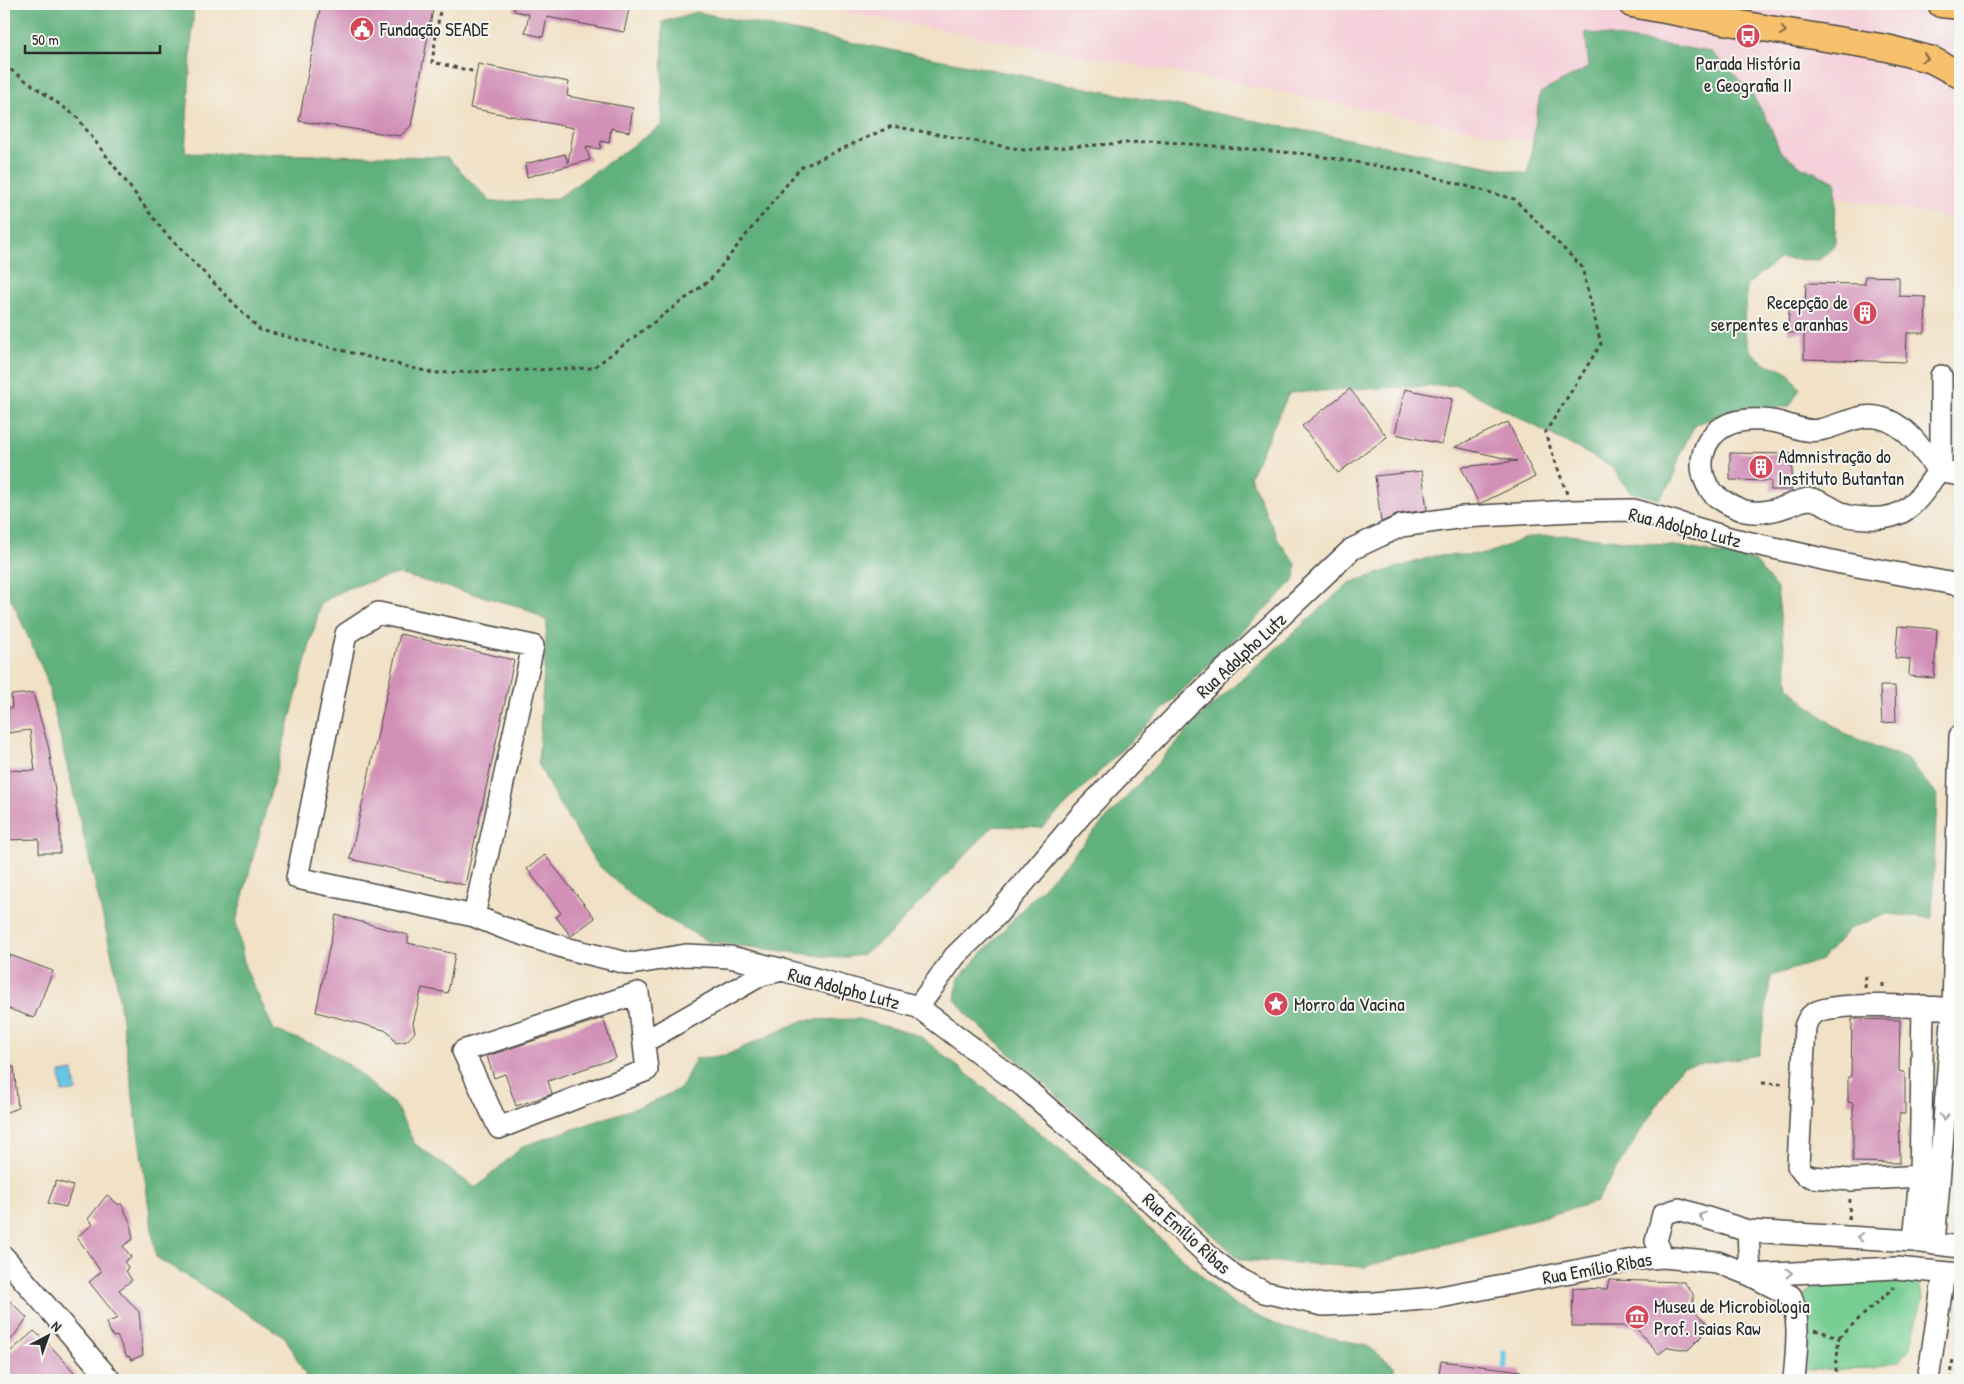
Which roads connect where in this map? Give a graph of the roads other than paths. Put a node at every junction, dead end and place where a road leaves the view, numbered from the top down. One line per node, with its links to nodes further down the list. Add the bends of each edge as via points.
1 (1632, 4): 4 (main road, one-way to 4, via 1888,48 1927,58)
2 (1941, 4): 3 (main road)
3 (1960, 6)
4 (1960, 75)
5 (1941, 376): 6 (street)
6 (1947, 472): 6 (street, via 1914,504 1896,515 1879,519 1848,516 1811,499 1765,512 1746,511 1712,493 1702,462 1704,448 1714,433 1727,424 1743,420 1771,421 1812,431 1865,417 1886,419 1916,441)
7 (1960, 585): 12 (street, Rua Adolpho Lutz, via 1733,539 1634,510 1463,517 1401,526 1352,549 1182,710 1082,814 996,916 955,956)
8 (1960, 736): 13 (street)
9 (474, 916): 9 (street, via 533,646 378,613 346,634 297,878); 10 (street, via 569,949 631,964 686,955 730,957)
10 (782, 970): 12 (street, Rua Adolpho Lutz); 14 (street, Rua Adolpho Lutz, via 761,975)
11 (1923, 1006): 13 (street); 15 (street); 15 (street, via 1819,1010 1808,1018 1798,1166 1804,1174 1812,1177 1852,1180)
12 (918, 1007): 20 (street, Rua Emílio Ribas, via 1022,1086 1083,1138 1211,1258 1240,1280 1264,1292 1323,1305 1435,1298)
13 (1952, 1009): 17 (street, one-way to 17)
14 (644, 1042): 14 (street, via 638,993 464,1051 499,1128 647,1070)
15 (1920, 1176): 17 (street)
16 (1748, 1231): 17 (street, Rua Emílio Ribas, one-way to 16); 20 (street, Rua Emílio Ribas, one-way to 20, via 1679,1209 1663,1214 1656,1241); 23 (street)
17 (1914, 1241): 18 (street, Rua Emílio Ribas); 21 (street)
18 (1960, 1247)
19 (4, 1257): 24 (street)
20 (1662, 1257): 23 (street, Rua Emílio Ribas, via 1717,1262)
21 (1904, 1269): 22 (street, Rua Emílio Ribas); 23 (street, Rua Emílio Ribas, one-way to 21)
22 (1952, 1273): 26 (street)
23 (1750, 1275): 25 (street, via 1791,1296 1797,1325)
24 (110, 1380)
25 (1794, 1380)
26 (1928, 1380)

